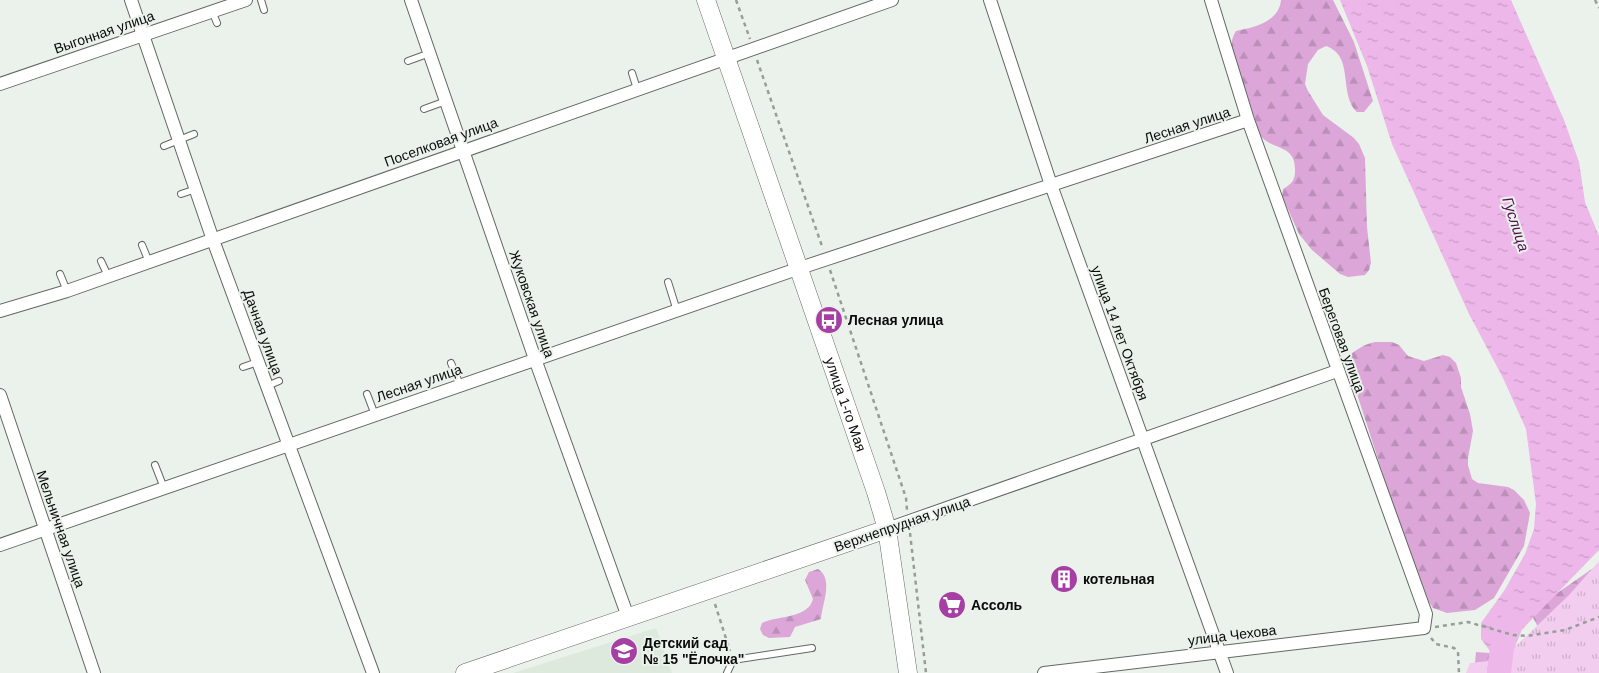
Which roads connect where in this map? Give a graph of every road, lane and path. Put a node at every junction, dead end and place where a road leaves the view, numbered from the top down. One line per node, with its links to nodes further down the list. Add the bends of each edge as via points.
1 (131, 0): 12 (street, Дачная улица)
2 (246, 0): 12 (street, Выгонная улица, via 214,17)
3 (260, 0): 11 (lane)
4 (411, 0): 13 (street, Жуковская улица)
5 (706, 0): 14 (main road, улица 1-го Мая)
6 (892, 0): 14 (street, Поселковая улица)
7 (990, 0): 26 (street, улица 14 лет Октября)
8 (1210, 0): 21 (street, Береговая улица)
9 (1595, 0): 10 (path)
10 (1599, 8)
11 (264, 10)
12 (143, 34): 17 (street, Выгонная улица); 23 (street, Дачная улица)
13 (430, 53): 15 (lane); 19 (street, Жуковская улица)
14 (727, 58): 18 (street, Поселковая улица); 33 (main road, улица 1-го Мая)
15 (408, 61)
16 (632, 74): 18 (lane)
17 (0, 84)
18 (637, 89): 25 (street, Поселковая улица)
19 (446, 101): 20 (lane); 25 (street, Жуковская улица)
20 (424, 109)
21 (1248, 120): 26 (street, Лесная улица); 44 (street, Береговая улица)
22 (194, 134): 23 (lane)
23 (179, 141): 24 (lane); 27 (street, Дачная улица)
24 (164, 146)
25 (463, 150): 29 (street, Поселковая улица); 40 (street, Жуковская улица)
26 (1051, 185): 33 (street, Лесная улица); 51 (street, улица 14 лет Октября)
27 (196, 189): 28 (lane); 29 (street, Дачная улица)
28 (181, 194)
29 (213, 240): 32 (street, Поселковая улица); 41 (street, Дачная улица)
30 (142, 245): 32 (lane)
31 (101, 261): 35 (lane)
32 (149, 262): 35 (street, Поселковая улица)
33 (800, 268): 39 (street, Лесная улица); 57 (main road, улица 1-го Мая)
34 (60, 274): 37 (lane)
35 (108, 276): 37 (street, Поселковая улица)
36 (668, 282): 39 (lane)
37 (66, 291): 38 (street, Поселковая улица)
38 (0, 311)
39 (677, 311): 40 (street, Лесная улица)
40 (535, 359): 46 (street, Лесная улица); 60 (street, Жуковская улица)
41 (258, 362): 43 (lane); 47 (street, Дачная улица)
42 (450, 363): 46 (lane)
43 (243, 367)
44 (1337, 371): 51 (street, Верхнепрудная улица); 62 (street, Береговая улица, via 1426,614)
45 (279, 381): 47 (lane)
46 (460, 385): 50 (street, Лесная улица)
47 (266, 386): 52 (street, Дачная улица)
48 (367, 394): 50 (lane)
49 (0, 396): 56 (street, Мельничная улица)
50 (375, 415): 52 (street, Лесная улица)
51 (1142, 439): 55 (street, Верхнепрудная улица); 64 (street, улица 14 лет Октября)
52 (288, 445): 54 (street, Лесная улица); 67 (street, Дачная улица)
53 (155, 465): 54 (lane)
54 (164, 488): 56 (street, Лесная улица)
55 (909, 522): 57 (street, Верхнепрудная улица); 71 (path)
56 (46, 528): 58 (street, Лесная улица); 66 (street, Мельничная улица)
57 (887, 529): 60 (main road, Верхнепрудная улица); 70 (main road, улица 1-го Мая)
58 (0, 545)
59 (715, 604): 65 (path)
60 (628, 617): 68 (main road, Верхнепрудная улица)
61 (1599, 617): 62 (path, via 1565,630 1527,636 1468,622)
62 (1424, 628): 64 (street, улица Чехова); 74 (path, via 1436,644 1458,652)
63 (812, 648): 65 (lane)
64 (1219, 652): 72 (street, улица Чехова); 73 (street, улица 14 лет Октября)
65 (733, 660): 69 (lane)
66 (94, 673)
67 (373, 673)
68 (465, 673)
69 (727, 673)
70 (908, 673)
71 (926, 673)
72 (1044, 673)
73 (1227, 673)
74 (1459, 673)

